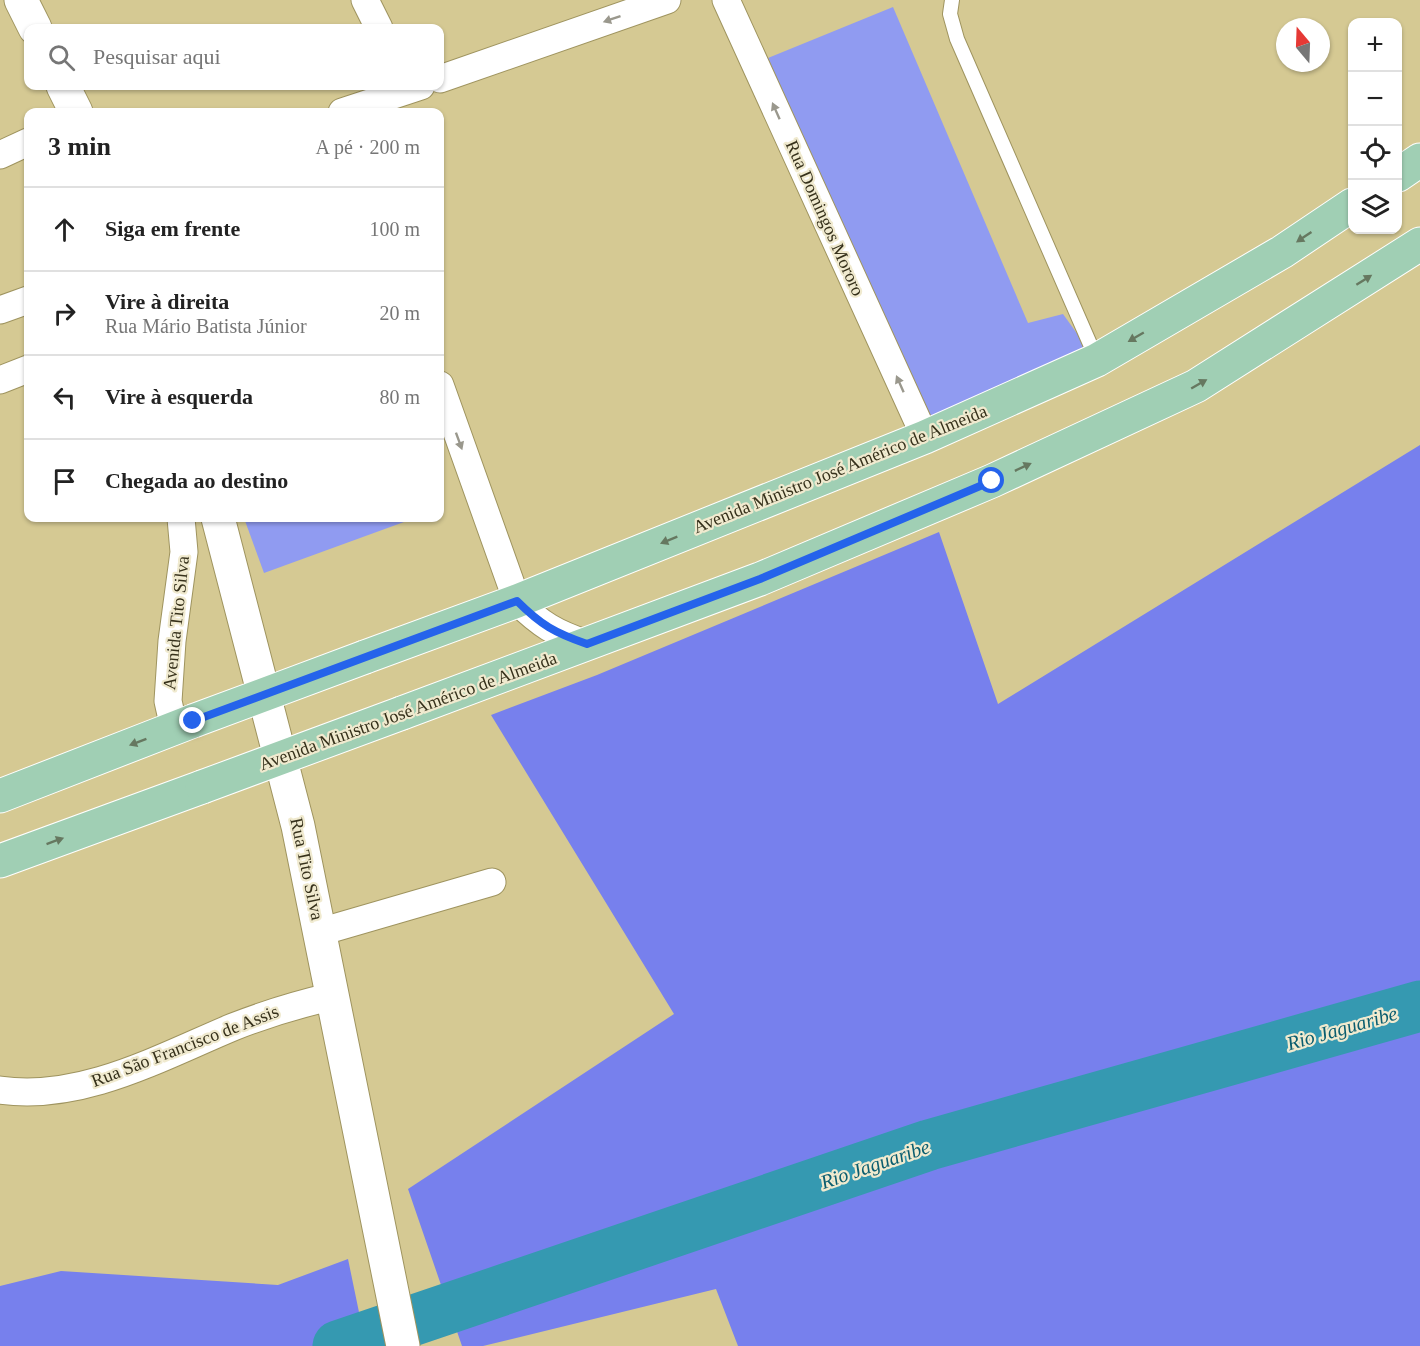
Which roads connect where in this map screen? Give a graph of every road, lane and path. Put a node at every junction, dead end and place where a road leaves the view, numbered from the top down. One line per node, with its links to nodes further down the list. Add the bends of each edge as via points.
1 (21, 0): 6 (main road)
2 (365, 0): 7 (street)
3 (668, 0): 8 (street, one-way to 8)
4 (726, 0): 25 (street, Rua Domingos Mororo, one-way to 4)
5 (952, 0): 21 (lane, via 950,14 957,39)
6 (33, 24)
7 (377, 24)
8 (444, 78)
9 (65, 90): 11 (main road)
10 (403, 90): 12 (street)
11 (74, 108)
12 (353, 108)
13 (24, 144): 14 (street)
14 (0, 155)
15 (1420, 160): 16 (main road)
16 (1402, 172)
17 (1348, 208): 21 (main road, Avenida Ministro José Américo de Almeida, one-way to 21, via 1282,252)
18 (1420, 244): 29 (main road, Avenida Ministro José Américo de Almeida, one-way to 18, via 860,537 992,481 1196,386)
19 (24, 301): 20 (street)
20 (0, 310)
21 (1097, 360): 25 (main road, Avenida Ministro José Américo de Almeida)
22 (24, 371): 23 (street)
23 (0, 380)
24 (444, 397): 28 (street, one-way to 28)
25 (925, 437): 28 (main road, Avenida Ministro José Américo de Almeida, one-way to 28)
26 (181, 522): 30 (street, Avenida Tito Silva, via 184,552 168,701)
27 (219, 522): 34 (main road, Rua Tito Silva, via 298,826)
28 (517, 601): 29 (street, via 536,621); 30 (main road, Avenida Ministro José Américo de Almeida, bridge)
29 (587, 644): 32 (main road, Avenida Ministro José Américo de Almeida, one-way to 29, bridge)
30 (183, 725): 31 (main road, Avenida Ministro José Américo de Almeida, one-way to 31)
31 (0, 796)
32 (0, 861)
33 (492, 882): 34 (street)
34 (320, 932): 35 (main road, Rua Tito Silva)
35 (334, 996): 36 (street, Rua São Francisco de Assis, via 297,1004 127,1071 76,1086 44,1091); 37 (main road, Rua Tito Silva)
36 (0, 1090)
37 (403, 1346)

